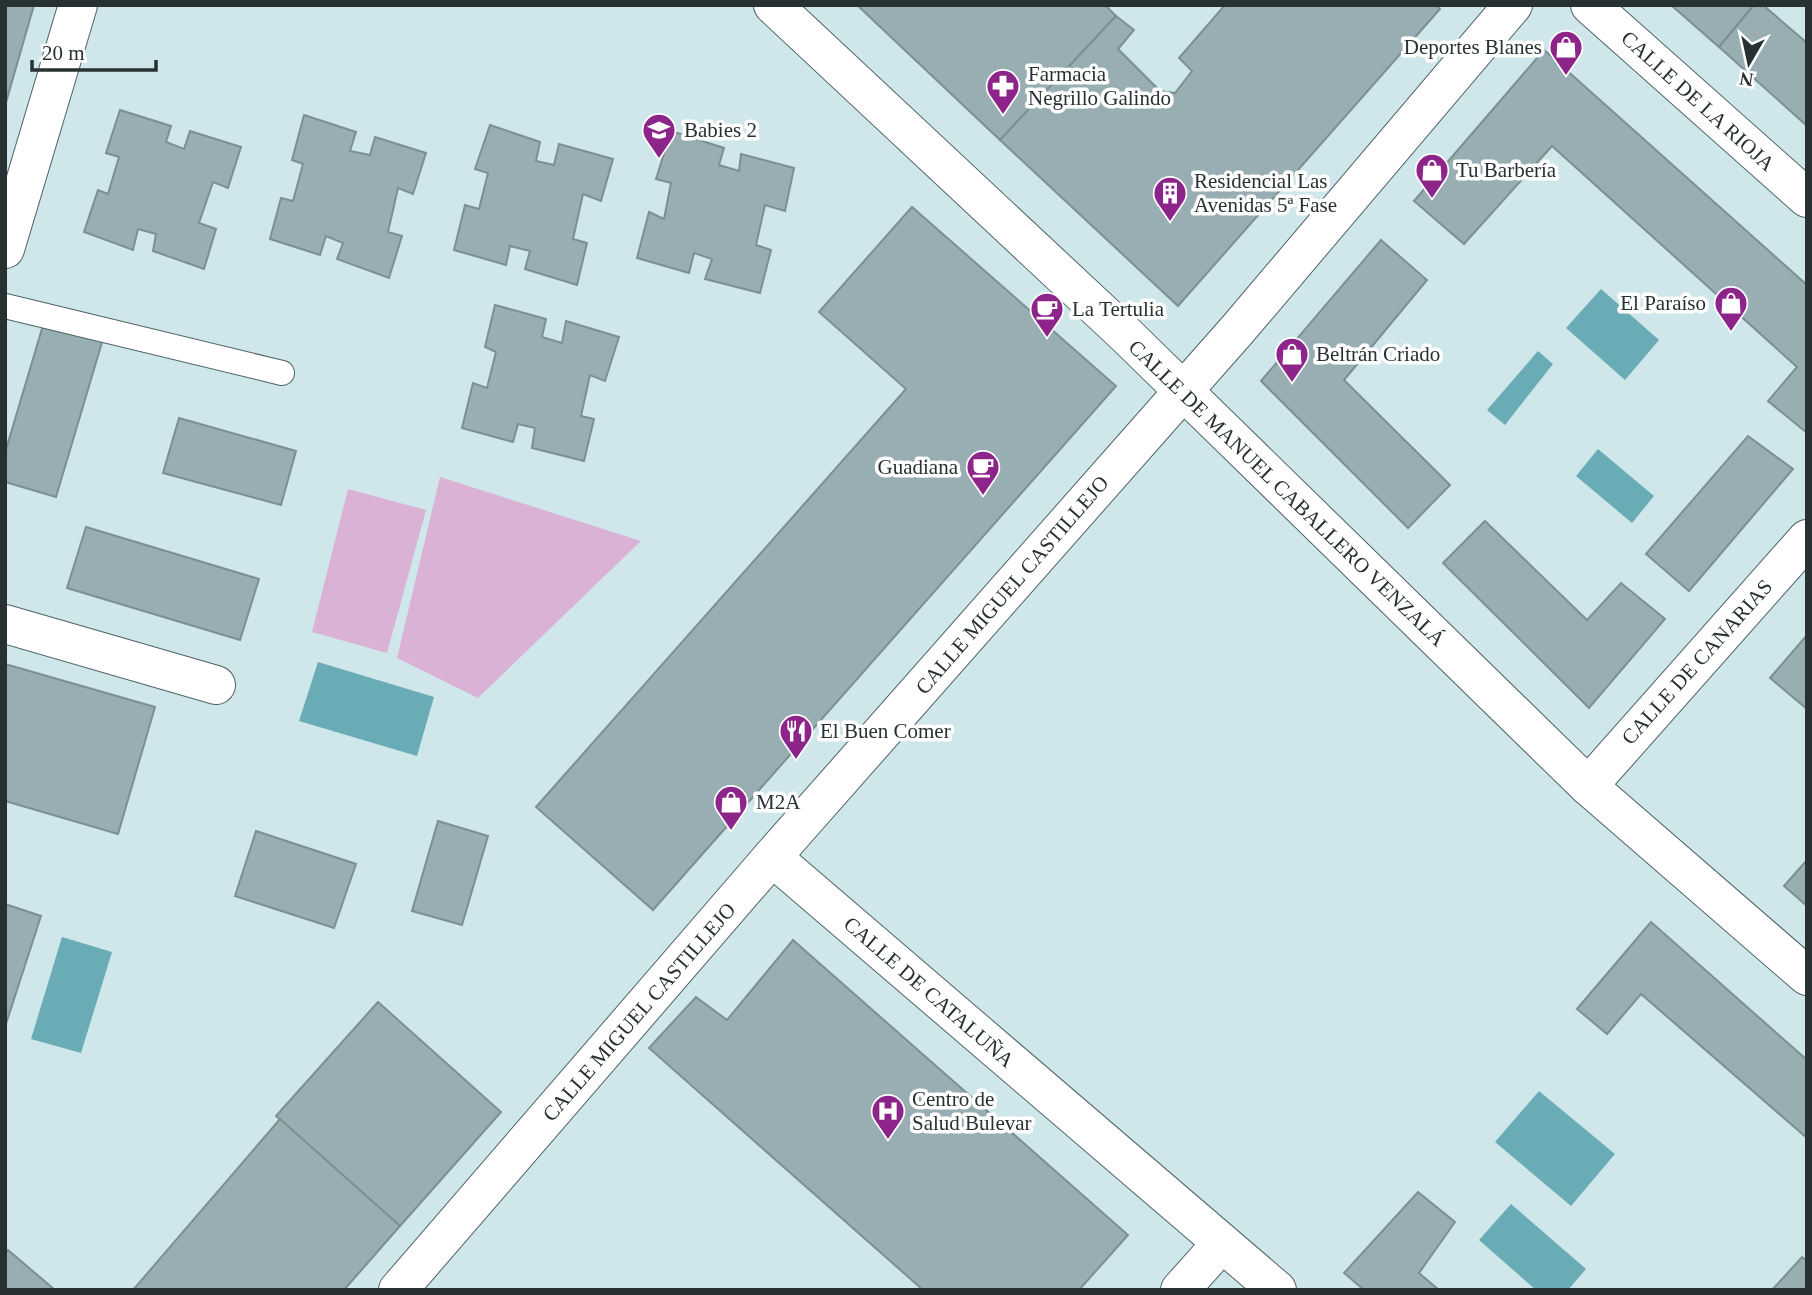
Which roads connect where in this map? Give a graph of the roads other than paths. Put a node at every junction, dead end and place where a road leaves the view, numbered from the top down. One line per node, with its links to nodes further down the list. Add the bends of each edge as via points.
1 (78, 5): 6 (street)
2 (774, 5): 9 (street, CALLE DE MANUEL CABALLERO VENZALÁ)
3 (1513, 5): 9 (street, CALLE MIGUEL CASTILLEJO)
4 (1590, 5): 5 (street, CALLE DE LA RIOJA)
5 (1807, 198)
6 (5, 249)
7 (5, 306): 8 (lane)
8 (282, 373)
9 (1182, 391): 13 (street, CALLE DE MANUEL CABALLERO VENZALÁ); 14 (street, CALLE MIGUEL CASTILLEJO)
10 (1807, 539): 13 (street, CALLE DE CANARIAS)
11 (5, 624): 12 (street)
12 (216, 685)
13 (1588, 786): 15 (street, CALLE DE MANUEL CABALLERO VENZALÁ)
14 (772, 857): 16 (street, CALLE DE CATALUÑA); 17 (street, CALLE MIGUEL CASTILLEJO)
15 (1807, 976)
16 (1222, 1242): 18 (street); 19 (street, CALLE DE CATALUÑA)
17 (398, 1290)
18 (1180, 1290)
19 (1277, 1290)

